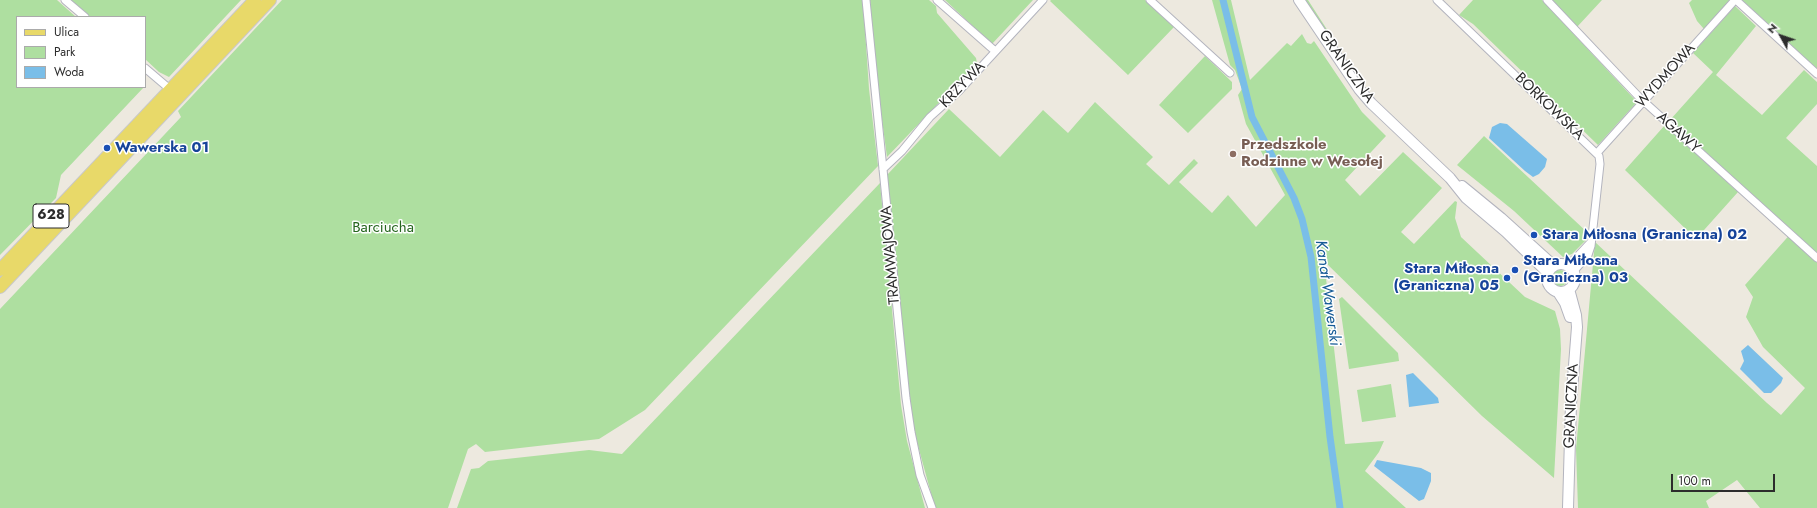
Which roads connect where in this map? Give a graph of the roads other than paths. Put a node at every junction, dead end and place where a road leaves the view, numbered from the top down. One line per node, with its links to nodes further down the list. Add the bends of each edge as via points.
1 (65, 0): 12 (street)
2 (255, 0): 17 (main road, 628)
3 (270, 0): 17 (main road, 628)
4 (866, 0): 20 (street, TRAMWAJOWA)
5 (937, 0): 13 (street)
6 (1043, 0): 13 (street, KRZYWA)
7 (1150, 0): 15 (street)
8 (1299, 0): 24 (street, GRANICZNA, via 1364,96 1450,178 1467,200)
9 (1437, 0): 19 (street, BORKOWSKA)
10 (1547, 0): 18 (street, AGAWY)
11 (1736, 0): 16 (street); 18 (street, WYDMOWA)
12 (84, 16)
13 (995, 51): 20 (street, KRZYWA)
14 (146, 69): 17 (street)
15 (1230, 73)
16 (1817, 74)
17 (175, 93): 23 (main road, 628); 25 (main road, 628)
18 (1643, 101): 19 (street, WYDMOWA); 21 (street, AGAWY)
19 (1597, 153): 22 (street, BORKOWSKA, via 1600,164 1592,240 1588,254)
20 (883, 168): 29 (street, TRAMWAJOWA, via 901,361 910,425 920,475)
21 (1817, 258)
22 (1570, 269): 24 (street, via 1560,264); 26 (street, via 1574,281)
23 (0, 270)
24 (1551, 270): 27 (street, via 1549,285)
25 (0, 287)
26 (1569, 289): 27 (street); 28 (street, GRANICZNA, via 1577,319)
27 (1558, 292): 28 (street, GRANICZNA, via 1569,312)
28 (1575, 341): 30 (street, GRANICZNA)
29 (932, 508)
30 (1568, 508)

